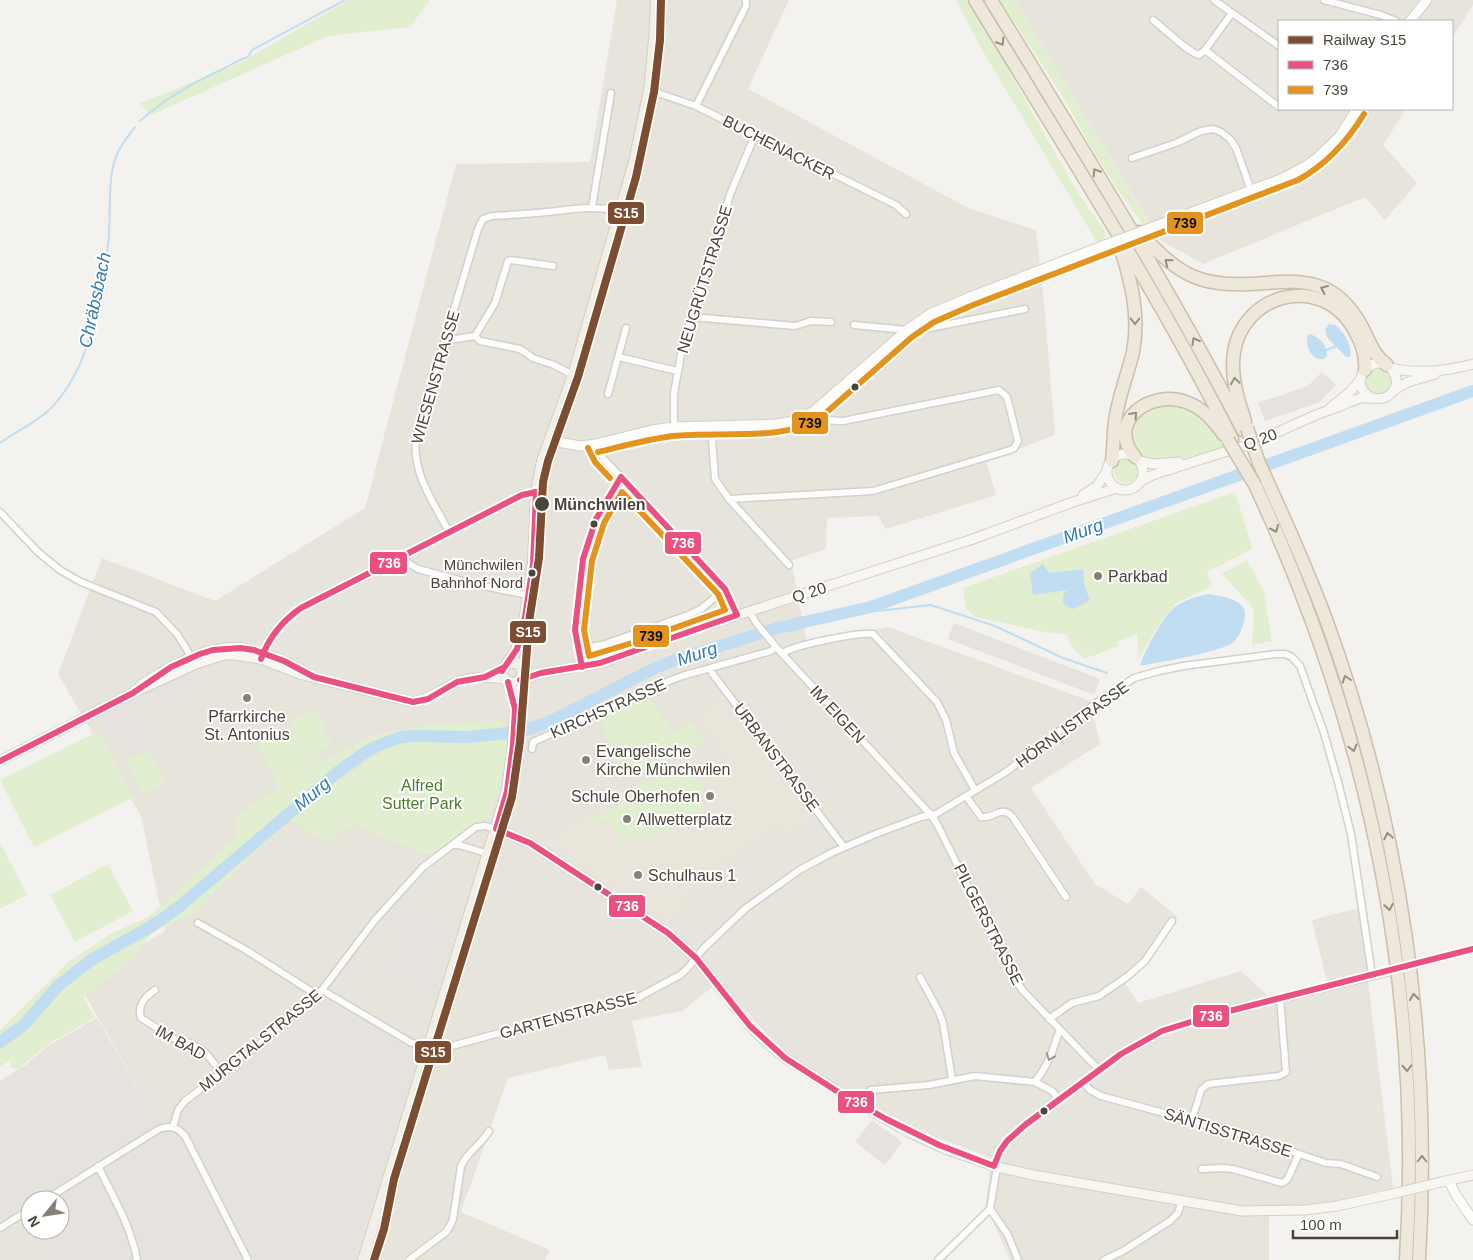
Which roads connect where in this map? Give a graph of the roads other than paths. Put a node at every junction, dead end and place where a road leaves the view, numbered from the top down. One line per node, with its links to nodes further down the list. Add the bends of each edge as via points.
1 (656, 0): 14 (main road)
2 (746, 0): 16 (street, via 746,6)
3 (975, 0): 26 (highway, one-way to 26)
4 (991, 0): 25 (highway, one-way to 4)
5 (1214, 0): 8 (street)
6 (1324, 0): 10 (street)
7 (1426, 0): 11 (street)
8 (1232, 13): 12 (street); 13 (street)
9 (1153, 20): 13 (street, via 1195,54 1200,55)
10 (1394, 20)
11 (1411, 20)
12 (1278, 45)
13 (1205, 50): 17 (street)
14 (649, 90): 16 (street, BUCHENACKER); 23 (main road)
15 (611, 93): 22 (street)
16 (696, 106): 19 (street, BUCHENACKER)
17 (1278, 107)
18 (1356, 110): 21 (street, via 1339,137 1318,157 1294,172)
19 (755, 136): 24 (street, BUCHENACKER, via 896,205); 29 (street, NEUGRÜTSTRASSE, via 731,192)
20 (1132, 158): 21 (street, via 1213,129 1222,132 1236,148)
21 (1251, 190): 31 (street, bridge, via 953,304)
22 (592, 207): 23 (street); 36 (street, WIESENSTRASSE, via 483,219)
23 (621, 211): 43 (main road)
24 (906, 214)
25 (1122, 214): 39 (highway, one-way to 25, via 1374,353 1352,311 1327,290 1298,282 1233,285 1194,277 1163,258); 51 (highway, one-way to 25)
26 (1112, 223): 53 (highway, via 1176,333); 57 (highway, one-way to 57, via 1130,280 1136,322 1132,354 1115,420)
27 (552, 266): 35 (street, via 508,261 495,303)
28 (1025, 309): 31 (street, via 925,329)
29 (692, 317): 30 (street, via 795,326 811,321); 41 (street, NEUGRÜTSTRASSE)
30 (832, 322)
31 (916, 324): 34 (street)
32 (854, 325): 34 (street)
33 (626, 328): 37 (street)
34 (907, 330): 47 (street)
35 (475, 336): 36 (street); 43 (street, via 520,349)
36 (446, 338): 65 (street, WIESENSTRASSE, via 421,417 415,452 420,477)
37 (619, 356): 41 (street); 45 (street)
38 (1473, 364): 40 (main road, Q 20)
39 (1388, 366): 40 (main road, Q 20, via 1415,371); 42 (main road, Q 20, via 1376,363); 44 (main road, via 1396,378)
40 (1449, 369): 44 (main road, Q 20, via 1413,380)
41 (677, 371): 50 (street, NEUGRÜTSTRASSE)
42 (1363, 374): 46 (main road, via 1363,390); 48 (main road, Q 20, via 1348,394); 51 (highway, one-way to 42, via 1235,384 1234,352 1245,324 1267,303 1300,296 1316,298 1335,307 1349,321 1358,337 1365,356)
43 (573, 375): 52 (main road)
44 (1394, 390): 46 (main road, Q 20, via 1384,398)
45 (608, 394)
46 (1372, 398): 48 (main road, Q 20)
47 (814, 411): 49 (street, via 786,423); 62 (street, via 822,419 843,422 999,390 1007,397 1018,441 1010,450 883,489 860,493)
48 (1324, 412): 56 (main road, Q 20, via 1255,442)
49 (711, 426): 50 (street); 62 (street, via 715,479)
50 (674, 427): 54 (street)
51 (1245, 429): 138 (highway, one-way to 51, bridge, via 1422,1163 1419,1060 1407,942 1392,855 1370,757 1342,666 1305,567)
52 (550, 438): 54 (street, via 576,446); 61 (main road)
53 (1230, 440): 55 (highway, one-way to 53, via 1125,441 1127,424 1143,406 1161,399 1176,399 1194,405); 137 (highway, one-way to 137, bridge, via 1255,485 1295,576 1330,671 1359,768 1382,868 1400,984 1406,1058 1410,1168)
54 (596, 444): 58 (street)
55 (1137, 459): 56 (main road, Q 20, via 1154,464); 57 (main road, Q 20, via 1123,454); 59 (main road, via 1143,472)
56 (1194, 460): 59 (main road, Q 20)
57 (1109, 466): 60 (main road, via 1110,482); 63 (main road, Q 20, via 1097,486)
58 (621, 477): 68 (street); 73 (street, via 596,519 583,559 575,630)
59 (1140, 482): 60 (main road, Q 20, via 1129,490)
60 (1117, 488): 63 (main road, Q 20)
61 (536, 492): 65 (street, via 522,495); 69 (main road, via 534,554)
62 (729, 499): 67 (street)
63 (1073, 502): 70 (main road, Q 20, via 973,539)
64 (0, 512): 76 (street, via 60,570 81,582 156,612 177,634)
65 (449, 532): 66 (street)
66 (404, 556): 69 (street, via 418,569); 75 (street, via 292,614 265,645)
67 (790, 565)
68 (725, 589): 71 (street); 73 (street, via 701,609 688,615 602,645)
69 (528, 594): 77 (main road)
70 (749, 611): 71 (main road, Q 20); 72 (street, IM EIGEN)
71 (737, 615): 78 (main road, Q 20)
72 (776, 647): 74 (street, IM EIGEN); 79 (street, KIRCHSTRASSE)
73 (578, 649): 78 (street)
74 (783, 653): 85 (street, via 858,634 873,634 937,702 946,720 954,753); 87 (street, IM EIGEN)
75 (262, 656): 76 (main road, via 229,655); 81 (main road, via 314,677 413,702 432,697 457,682)
76 (194, 660): 84 (main road)
77 (513, 666): 80 (main road, Q 20); 81 (main road); 82 (main road, via 502,674); 82 (main road, via 523,674)
78 (582, 667): 80 (main road, Q 20)
79 (710, 668): 83 (street, KIRCHSTRASSE, via 664,683 533,742); 90 (street, URBANSTRASSE)
80 (542, 673): 82 (main road, Q 20)
81 (485, 677): 82 (main road)
82 (512, 681): 88 (main road, via 515,709 513,745 507,791)
83 (532, 749)
84 (0, 761)
85 (976, 790): 86 (street, HÖRNLISTRASSE); 99 (street, HÖRNLISTRASSE, via 1016,766 1096,703 1134,678 1159,671 1285,654 1296,661 1304,678 1338,782 1350,834)
86 (966, 796): 87 (street, HÖRNLISTRASSE); 92 (street, via 981,817 1002,810 1012,816)
87 (930, 815): 90 (street, HÖRNLISTRASSE); 104 (street, PILGERSTRASSE, via 938,824 1013,977)
88 (496, 829): 89 (street, MURGTALSTRASSE, via 476,827); 91 (main road); 96 (main road, via 530,843 668,933)
89 (452, 845): 91 (street); 102 (street, MURGTALSTRASSE, via 423,867 385,908)
90 (844, 847): 96 (street, HÖRNLISTRASSE, via 809,864 760,897 729,923)
91 (489, 854): 106 (main road)
92 (1066, 897)
93 (1172, 921): 104 (street, via 1128,976 1099,996 1072,1003)
94 (198, 923): 102 (street)
95 (1473, 949): 97 (street)
96 (696, 958): 106 (street, GARTENSTRASSE, via 680,975 625,1002 448,1047); 113 (main road, via 768,1044)
97 (1418, 964)
98 (1390, 972): 99 (street)
99 (1372, 976): 103 (street)
100 (920, 977): 109 (street, via 943,1024)
101 (155, 990): 108 (street, IM BAD, via 140,1007 140,1018 176,1040 190,1043 205,1052)
102 (320, 992): 106 (street, via 410,1042); 108 (street, MURGTALSTRASSE)
103 (1280, 998): 107 (street, via 1162,1031); 114 (street, via 1286,1072 1279,1076 1208,1084 1202,1090)
104 (1049, 1019): 105 (street, PILGERSTRASSE)
105 (1060, 1030): 107 (street, PILGERSTRASSE); 110 (street, one-way to 110, via 1051,1056)
106 (429, 1047): 132 (main road)
107 (1099, 1070): 111 (street)
108 (221, 1072): 115 (street, MURGTALSTRASSE, via 182,1103)
109 (952, 1079): 110 (street, via 975,1076); 113 (street, via 929,1085 871,1090)
110 (1035, 1082): 112 (street)
111 (1083, 1082): 112 (street); 114 (street, SÄNTISSTRASSE, via 1101,1096)
112 (1059, 1099): 119 (street, via 1007,1141 1000,1151)
113 (860, 1104): 119 (main road, via 910,1133)
114 (1192, 1120): 117 (street, SÄNTISSTRASSE)
115 (173, 1127): 118 (street, via 159,1129); 131 (street, via 185,1136)
116 (488, 1131): 133 (street, via 481,1143 464,1158 450,1226)
117 (1299, 1154): 120 (street, via 1287,1180 1282,1183 1233,1169); 122 (street, SÄNTISSTRASSE)
118 (98, 1166): 124 (street); 130 (street, via 130,1232)
119 (996, 1167): 125 (main road); 126 (street)
120 (1202, 1170)
121 (1473, 1175): 123 (main road)
122 (1377, 1177)
123 (1445, 1181): 125 (main road, bridge, via 1338,1206 1286,1212 1242,1211); 128 (street)
124 (61, 1190)
125 (1182, 1200): 136 (street, via 1178,1213 1170,1221)
126 (990, 1209): 134 (street); 135 (street, via 1008,1235)
127 (20, 1215): 129 (street)
128 (1473, 1220)
129 (0, 1228)
130 (137, 1260)
131 (248, 1260)
132 (363, 1260)
133 (409, 1260)
134 (938, 1260)
135 (1018, 1260)
136 (1104, 1260)
137 (1406, 1260)
138 (1419, 1260)

